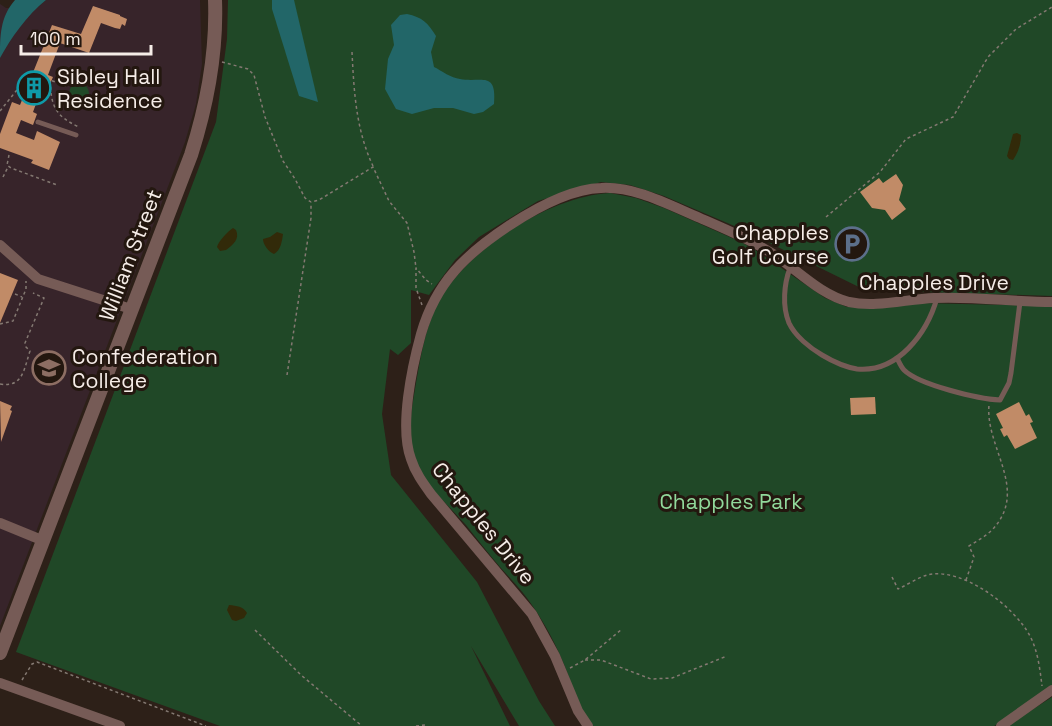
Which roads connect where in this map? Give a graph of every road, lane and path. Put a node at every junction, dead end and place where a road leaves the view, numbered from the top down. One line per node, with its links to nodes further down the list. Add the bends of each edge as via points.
1 (215, 0): 4 (street, William Street)
2 (1052, 7): 17 (path, via 1016,29 988,57 953,117 906,139 880,172)
3 (352, 52): 13 (path, via 356,114)
4 (212, 61): 16 (path, via 232,63 254,75 283,161); 29 (street, William Street, via 206,104 191,155)
5 (26, 80): 7 (path)
6 (66, 86): 9 (path, via 50,80 52,104 58,114)
7 (0, 111)
8 (38, 122): 10 (lane)
9 (79, 127)
10 (76, 135)
11 (9, 155): 12 (path)
12 (8, 166): 14 (path); 15 (path)
13 (374, 167): 16 (path); 19 (path, via 389,201 407,223)
14 (3, 177)
15 (57, 185)
16 (311, 202): 33 (path)
17 (826, 217)
18 (0, 244): 29 (street, via 38,279)
19 (416, 268): 22 (path, via 426,280); 30 (path, via 419,298)
20 (790, 268): 22 (street, Chapples Drive, via 747,239 678,208 613,187 577,193 519,219 466,257); 26 (street, Chapples Drive, via 835,297 850,302); 32 (lane, via 785,292 789,323 811,347 828,359 857,369 876,367)
21 (25, 279): 25 (path)
22 (441, 288): 30 (street, Chapples Drive)
23 (33, 292): 34 (path, via 44,297 25,343 30,351 24,370 18,382)
24 (15, 294): 25 (path)
25 (23, 297): 31 (path, via 13,321)
26 (937, 298): 27 (street, Chapples Drive); 32 (lane, via 924,331)
27 (1020, 302): 28 (street, Chapples Drive); 35 (lane, via 1009,383 1000,400)
28 (1052, 302)
29 (132, 309): 37 (street, William Street)
30 (428, 314): 45 (street, Chapples Drive, via 409,397 410,459 431,494 532,614)
31 (0, 324)
32 (897, 358): 35 (lane, via 904,370 916,378)
33 (287, 375)
34 (0, 384)
35 (990, 399): 39 (path, via 990,424 1008,495 1004,513 992,530 969,546 974,557)
36 (0, 523): 37 (street)
37 (44, 541): 42 (street, William Street)
38 (892, 577): 39 (path, via 898,590 928,575 950,574)
39 (965, 580): 48 (path, via 1004,604 1025,627)
40 (622, 629): 44 (path)
41 (255, 630): 52 (path)
42 (0, 653)
43 (727, 656): 44 (path, via 672,678 651,679 601,660)
44 (585, 660): 45 (path)
45 (561, 672): 54 (street, Chapples Drive)
46 (0, 683): 47 (street)
47 (18, 689): 50 (street); 51 (path, via 37,662)
48 (1048, 692): 55 (street)
49 (425, 725): 53 (path)
50 (120, 726)
51 (206, 726)
52 (362, 726)
53 (416, 726)
54 (588, 726)
55 (1001, 726)

